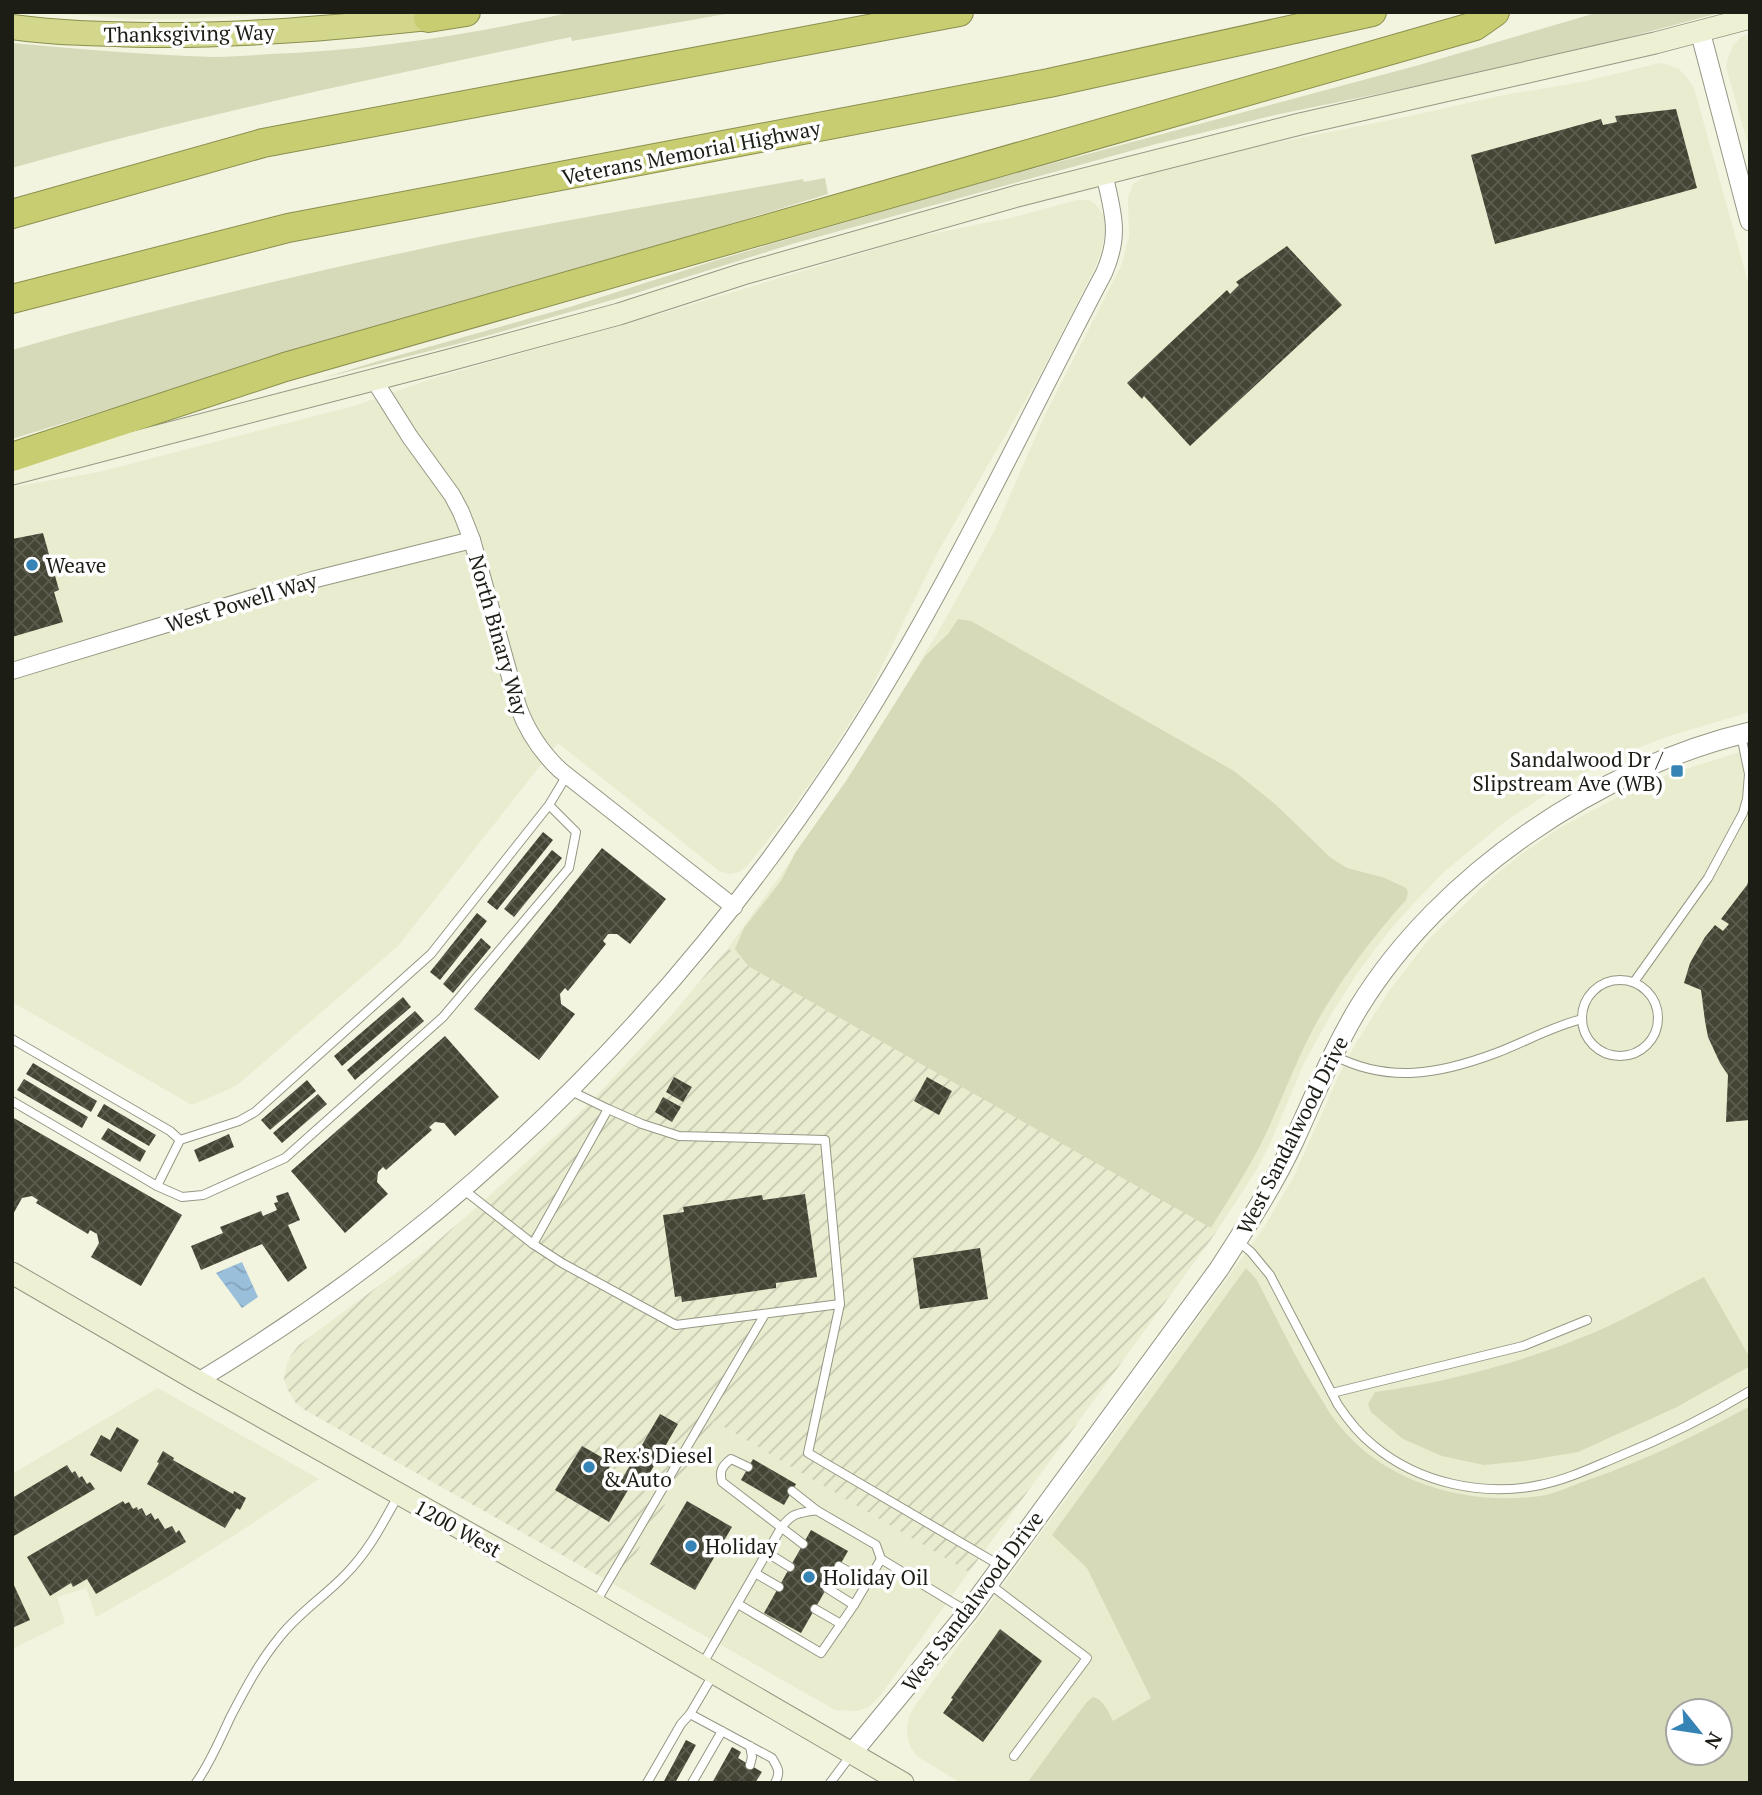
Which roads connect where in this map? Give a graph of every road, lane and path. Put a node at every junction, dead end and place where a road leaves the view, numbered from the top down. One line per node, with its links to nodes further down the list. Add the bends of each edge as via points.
1 (466, 12): 5 (highway)
2 (959, 12): 10 (highway, via 263,143)
3 (1372, 12): 12 (highway, Veterans Memorial Highway, via 1049,83 288,228)
4 (1494, 12): 14 (highway, via 1475,26 285,367)
5 (438, 15): 7 (highway, Thanksgiving Way, via 222,34 88,34)
6 (1750, 18): 8 (main road)
7 (12, 27)
8 (1700, 31): 9 (main road); 11 (street)
9 (1104, 173): 13 (main road); 21 (street, via 1115,218 1113,248 1104,273 957,558 890,677 816,794)
10 (12, 214)
11 (1750, 221)
12 (12, 299)
13 (374, 380): 15 (main road); 16 (street, North Binary Way, via 452,495)
14 (12, 457)
15 (12, 474)
16 (472, 540): 17 (street, West Powell Way, via 312,580); 19 (street, North Binary Way, via 523,721 539,748)
17 (12, 671)
18 (1745, 733): 22 (lane, via 1749,774 1743,813 1708,878); 25 (street, West Sandalwood Drive, via 1706,744 1612,785 1544,823 1480,869 1405,943 1360,1006)
19 (567, 775): 20 (lane); 21 (street, North Binary Way)
20 (549, 805): 29 (lane, via 431,954 255,1112); 30 (lane, via 576,832 569,867 443,1017 285,1158 203,1195 182,1197)
21 (734, 907): 26 (street, via 646,1013)
22 (1634, 982): 23 (lane, via 1613,980 1594,990); 23 (lane, via 1658,1007 1657,1031 1643,1050 1620,1057 1598,1050 1584,1031)
23 (1582, 1019): 25 (lane, via 1496,1053 1427,1072 1379,1072)
24 (12, 1039): 29 (lane)
25 (1333, 1055): 32 (street, West Sandalwood Drive, via 1279,1170)
26 (571, 1091): 28 (lane); 31 (street)
27 (12, 1101): 30 (lane)
28 (608, 1109): 33 (lane); 35 (lane, via 679,1136 825,1140)
29 (180, 1140): 30 (lane)
30 (157, 1185)
31 (464, 1190): 33 (lane); 38 (street, via 320,1302)
32 (1238, 1241): 40 (lane, via 1270,1275); 50 (street, West Sandalwood Drive)
33 (533, 1244): 36 (lane, via 676,1325)
34 (12, 1273): 38 (main road, 1200 West)
35 (840, 1304): 36 (lane); 50 (lane, via 808,1453)
36 (765, 1314): 58 (lane)
37 (1587, 1320): 40 (lane, via 1523,1346)
38 (198, 1381): 43 (main road, 1200 West)
39 (1750, 1391): 40 (lane, via 1682,1428 1576,1475 1502,1489 1463,1486 1401,1465 1360,1433)
40 (1332, 1393)
41 (748, 1467): 45 (lane, via 731,1459 723,1465 722,1482)
42 (792, 1491): 44 (lane)
43 (399, 1494): 58 (main road, 1200 West); 70 (lane, via 357,1562 292,1622 267,1654)
44 (816, 1510): 45 (lane, via 790,1516); 48 (lane, via 876,1545)
45 (780, 1528): 46 (lane); 47 (lane)
46 (803, 1544)
47 (766, 1552): 51 (lane); 52 (lane)
48 (881, 1559): 53 (lane); 61 (lane)
49 (839, 1566): 53 (lane)
50 (1001, 1566): 54 (street, West Sandalwood Drive)
51 (790, 1567)
52 (755, 1573): 55 (lane); 57 (lane)
53 (867, 1582): 59 (lane)
54 (988, 1583): 61 (street, West Sandalwood Drive); 68 (lane, via 1087,1658)
55 (779, 1587)
56 (827, 1588): 59 (lane)
57 (738, 1604): 62 (lane, via 821,1653); 63 (lane)
58 (595, 1605): 63 (main road, 1200 West)
59 (853, 1605): 62 (lane)
60 (815, 1609): 62 (lane)
61 (968, 1612): 67 (street, West Sandalwood Drive)
62 (841, 1624)
63 (708, 1669): 64 (lane); 67 (main road, 1200 West)
64 (690, 1714): 65 (lane); 71 (lane)
65 (722, 1731): 66 (lane); 72 (lane)
66 (750, 1746): 69 (lane); 73 (lane, via 772,1758 779,1774)
67 (852, 1753): 74 (lane); 75 (main road, 1200 West)
68 (1014, 1756)
69 (750, 1765)
70 (196, 1783)
71 (647, 1783)
72 (692, 1783)
73 (775, 1783)
74 (830, 1783)
75 (903, 1783)

